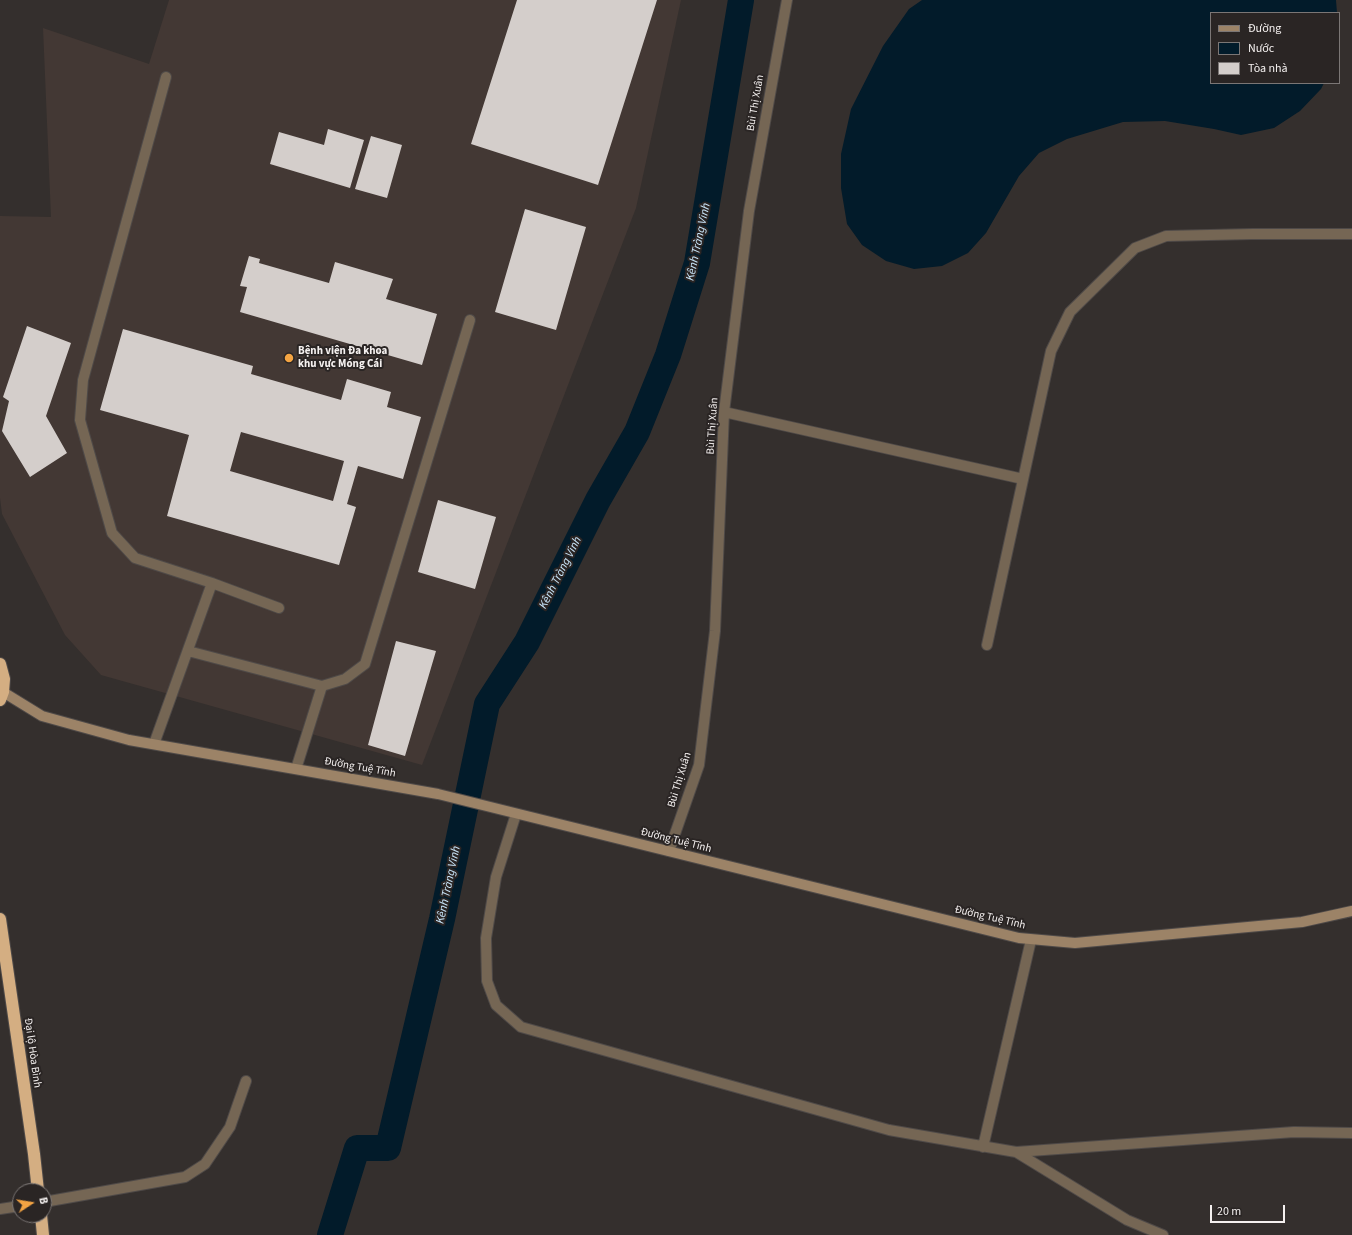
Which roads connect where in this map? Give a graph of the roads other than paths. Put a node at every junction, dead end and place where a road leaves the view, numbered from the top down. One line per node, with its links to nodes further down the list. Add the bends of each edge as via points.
1 (787, 0): 5 (street, Bùi Thị Xuân, via 749,211)
2 (166, 77): 7 (street, via 83,380 80,420 112,533 135,558)
3 (1352, 234): 6 (street, via 1166,236 1135,248 1070,312 1051,351)
4 (470, 320): 12 (street, via 365,664 345,679)
5 (724, 412): 6 (street); 17 (street, Bùi Thị Xuân, via 715,631 699,765)
6 (1023, 479): 9 (street)
7 (212, 583): 8 (street); 10 (street)
8 (279, 608)
9 (987, 645)
10 (188, 651): 12 (street); 14 (street)
11 (0, 664): 13 (highway, via 4,679)
12 (322, 686): 15 (street)
13 (2, 696): 14 (street, Đường Tuệ Tĩnh, via 42,716 128,740)
14 (154, 744): 15 (street, Đường Tuệ Tĩnh)
15 (296, 769): 16 (street, Đường Tuệ Tĩnh, via 438,794)
16 (515, 813): 17 (street, Đường Tuệ Tĩnh); 23 (street, via 496,877 486,938 487,981 496,1005 521,1027 889,1130)
17 (669, 852): 20 (street, Đường Tuệ Tĩnh)
18 (1352, 911): 20 (street, Đường Tuệ Tĩnh, via 1302,922 1075,943)
19 (0, 919): 25 (highway, Đại lộ Hòa Bình)
20 (1031, 940): 23 (street)
21 (246, 1081): 26 (street, via 230,1127 205,1164 185,1177)
22 (1352, 1133): 24 (street, via 1294,1132)
23 (983, 1146): 24 (street)
24 (1016, 1152): 31 (street, via 1127,1220)
25 (37, 1183)
26 (52, 1201)
27 (12, 1207): 28 (street)
28 (0, 1209)
29 (41, 1223): 30 (highway)
30 (43, 1235)
31 (1163, 1235)

